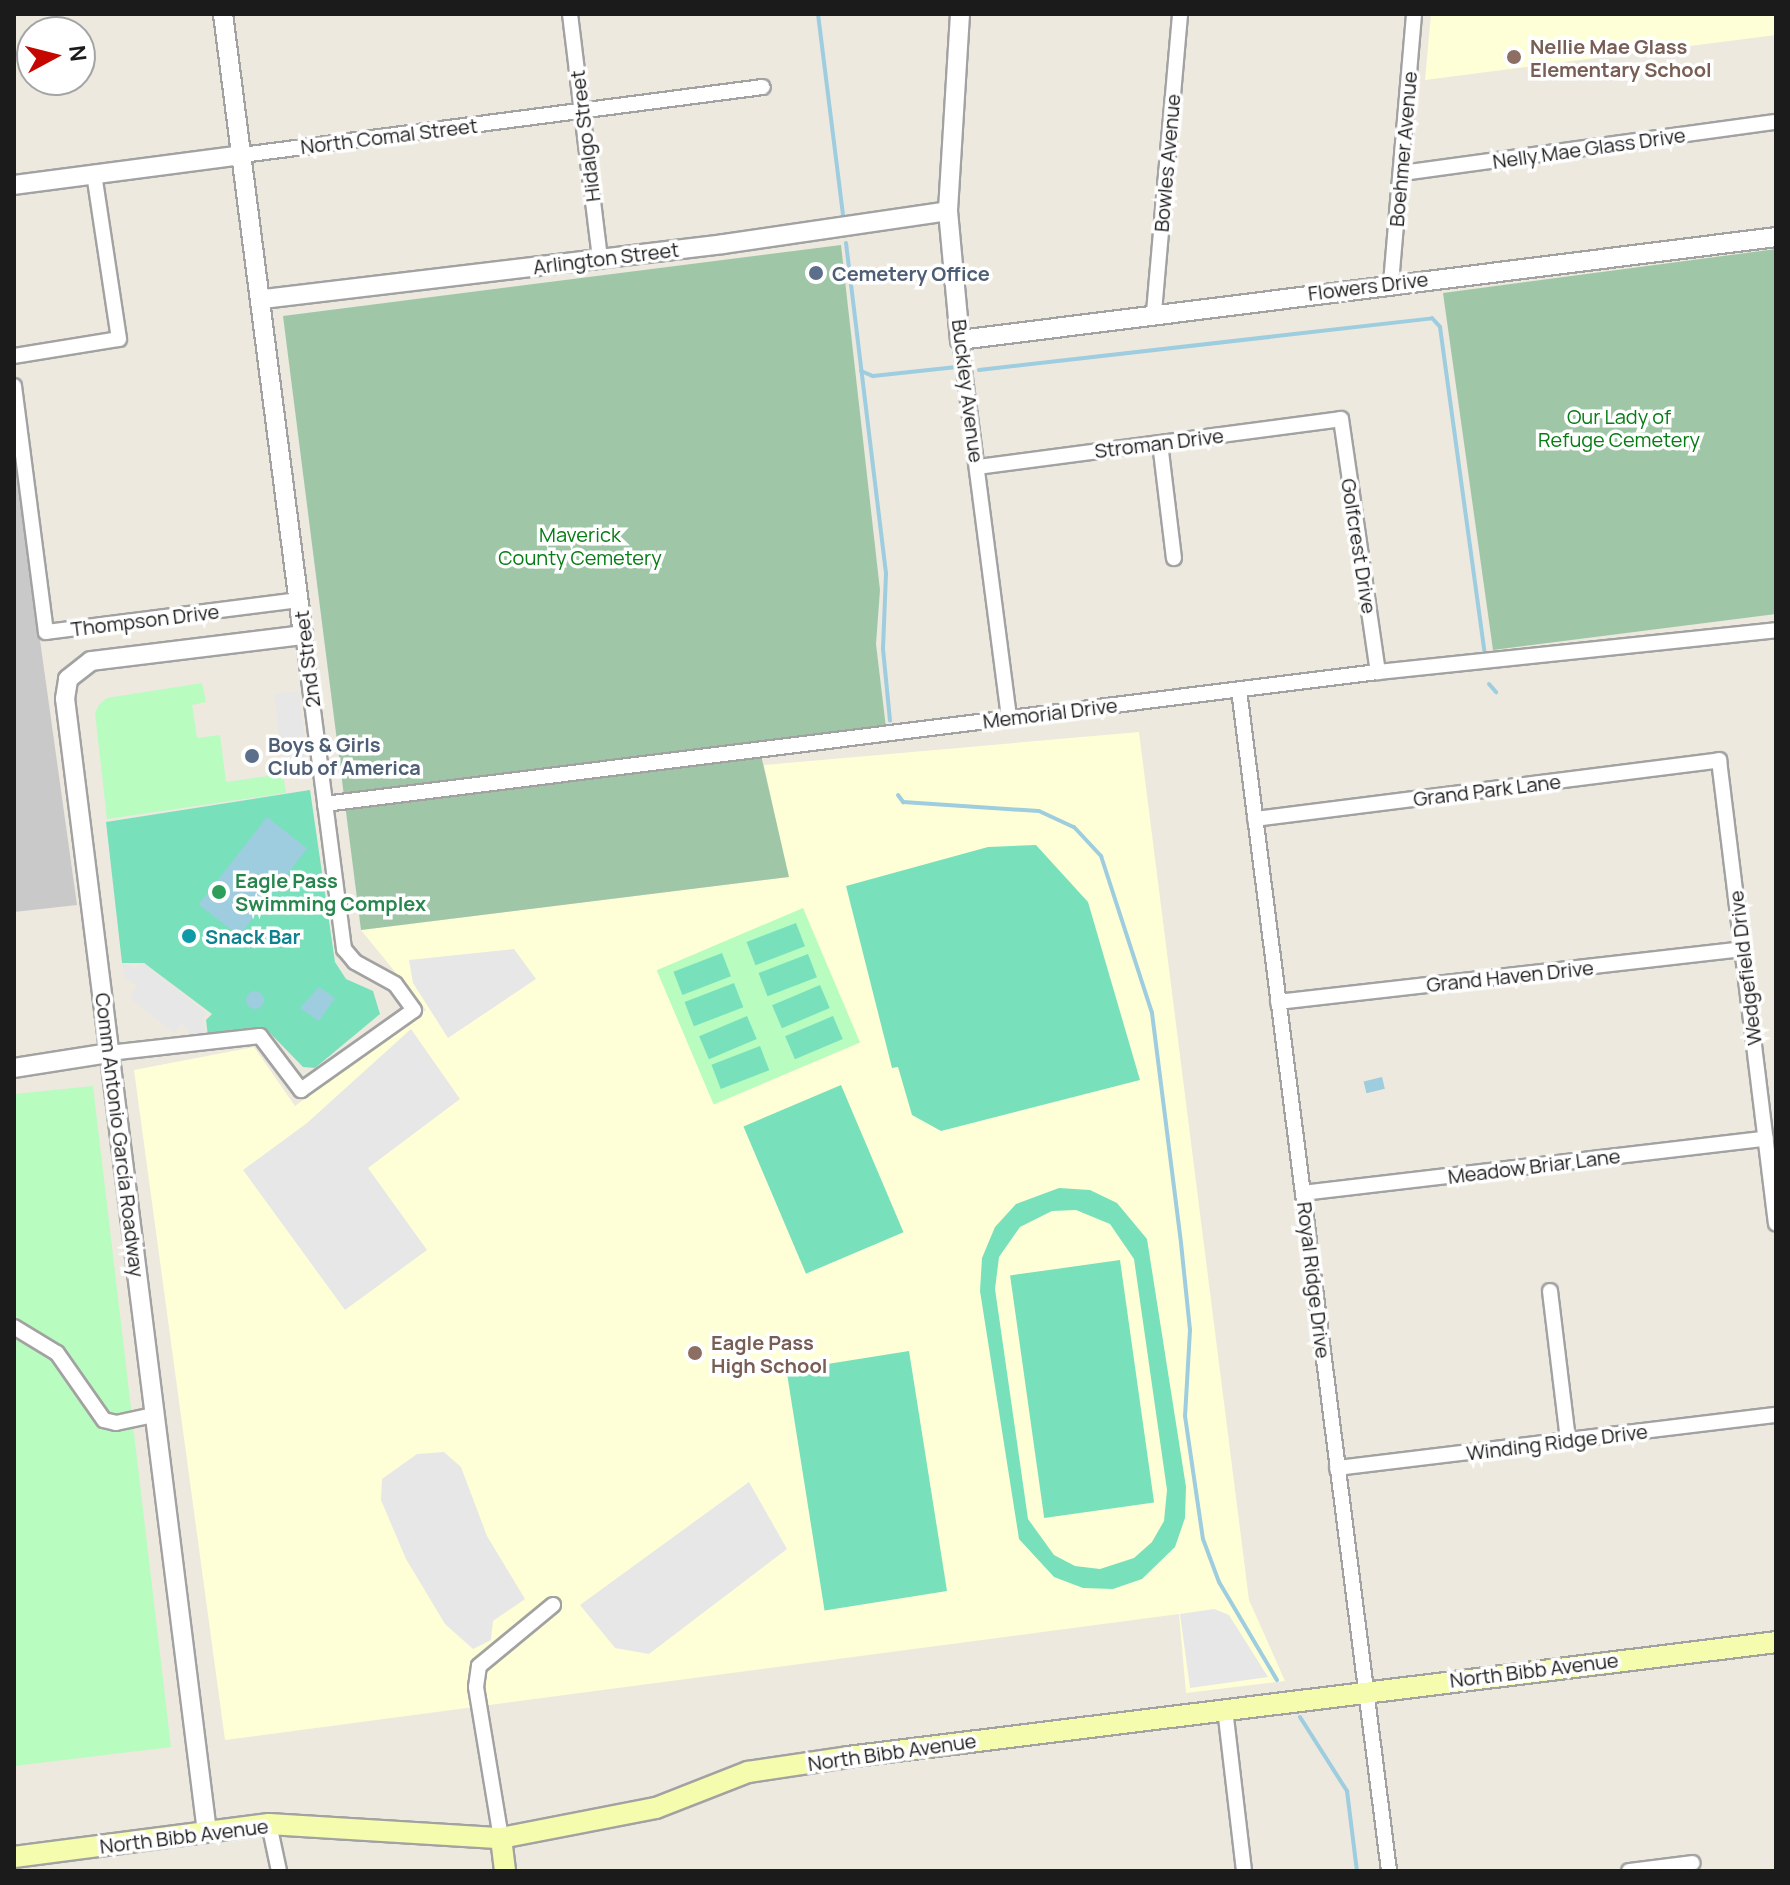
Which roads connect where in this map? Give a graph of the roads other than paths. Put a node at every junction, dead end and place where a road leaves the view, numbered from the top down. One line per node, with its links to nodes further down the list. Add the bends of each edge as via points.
1 (223, 14): 9 (street, 2nd Street)
2 (570, 14): 7 (street, Hidalgo Street)
3 (960, 14): 13 (street, Buckley Avenue)
4 (1180, 14): 18 (street, Bowles Avenue)
5 (1414, 14): 11 (street, Boehmer Avenue)
6 (763, 87): 7 (street, North Comal Street)
7 (582, 112): 9 (street, North Comal Street); 15 (street, Hidalgo Street)
8 (1776, 122): 11 (street, Nelly Mae Glass Drive)
9 (242, 155): 10 (street, North Comal Street); 17 (street, 2nd Street)
10 (94, 173): 12 (street, North Comal Street); 20 (street, via 119,339)
11 (1402, 173): 16 (street, Boehmer Avenue)
12 (14, 185)
13 (948, 211): 15 (street, Arlington Street); 19 (street, Buckley Avenue)
14 (1776, 237): 16 (street, Flowers Drive)
15 (600, 259): 17 (street, Arlington Street)
16 (1391, 283): 18 (street, Flowers Drive)
17 (263, 299): 26 (street, 2nd Street)
18 (1154, 312): 19 (street, Flowers Drive)
19 (960, 340): 24 (street, Buckley Avenue)
20 (14, 356)
21 (14, 386): 26 (street, Thompson Drive, via 46,632)
22 (1341, 419): 23 (street, Stroman Drive); 29 (street, Golfcrest Drive)
23 (1160, 443): 24 (street, Stroman Drive); 25 (street)
24 (978, 467): 31 (street, Buckley Avenue)
25 (1174, 558)
26 (300, 600): 28 (street, 2nd Street)
27 (1776, 630): 29 (street, Memorial Drive)
28 (303, 635): 33 (street, 2nd Street); 37 (street, Comm Antonio García Roadway, via 91,661 68,679 65,699)
29 (1378, 672): 30 (street, Memorial Drive)
30 (1239, 690): 31 (street, Memorial Drive); 34 (street, Royal Ridge Drive)
31 (1009, 718): 33 (street, Memorial Drive)
32 (1719, 760): 34 (street, Grand Park Lane); 35 (street, Wedgefield Drive)
33 (325, 804): 37 (street, 2nd Street, via 344,949 355,962 395,984 414,1010 301,1090 260,1036)
34 (1255, 819): 36 (street, Royal Ridge Drive)
35 (1742, 949): 36 (street, Grand Haven Drive); 39 (street, Wedgefield Drive)
36 (1278, 1002): 40 (street, Royal Ridge Drive)
37 (109, 1053): 38 (street); 44 (street, Comm Antonio García Roadway)
38 (14, 1068)
39 (1766, 1139): 40 (street, Meadow Briar Lane); 41 (street, Wedgefield Drive)
40 (1303, 1193): 47 (street, Royal Ridge Drive)
41 (1776, 1224)
42 (1550, 1291): 46 (street)
43 (14, 1327): 44 (street, via 57,1353 104,1420 116,1423)
44 (155, 1415): 53 (street, Comm Antonio García Roadway)
45 (1776, 1415): 46 (street, Winding Ridge Drive)
46 (1568, 1440): 47 (street, Winding Ridge Drive)
47 (1337, 1468): 50 (street, Royal Ridge Drive)
48 (553, 1605): 54 (street, via 479,1666 476,1687)
49 (1776, 1642): 50 (main road, North Bibb Avenue)
50 (1366, 1690): 51 (main road, North Bibb Avenue); 60 (street, Royal Ridge Drive)
51 (1225, 1709): 54 (main road, North Bibb Avenue, via 748,1772 656,1808); 59 (street)
52 (269, 1824): 53 (main road, North Bibb Avenue); 54 (main road, North Bibb Avenue); 57 (street)
53 (207, 1832): 55 (main road, North Bibb Avenue)
54 (501, 1838): 58 (main road)
55 (14, 1857)
56 (1692, 1863): 61 (street)
57 (279, 1871)
58 (505, 1871)
59 (1244, 1871)
60 (1389, 1871)
61 (1629, 1871)

